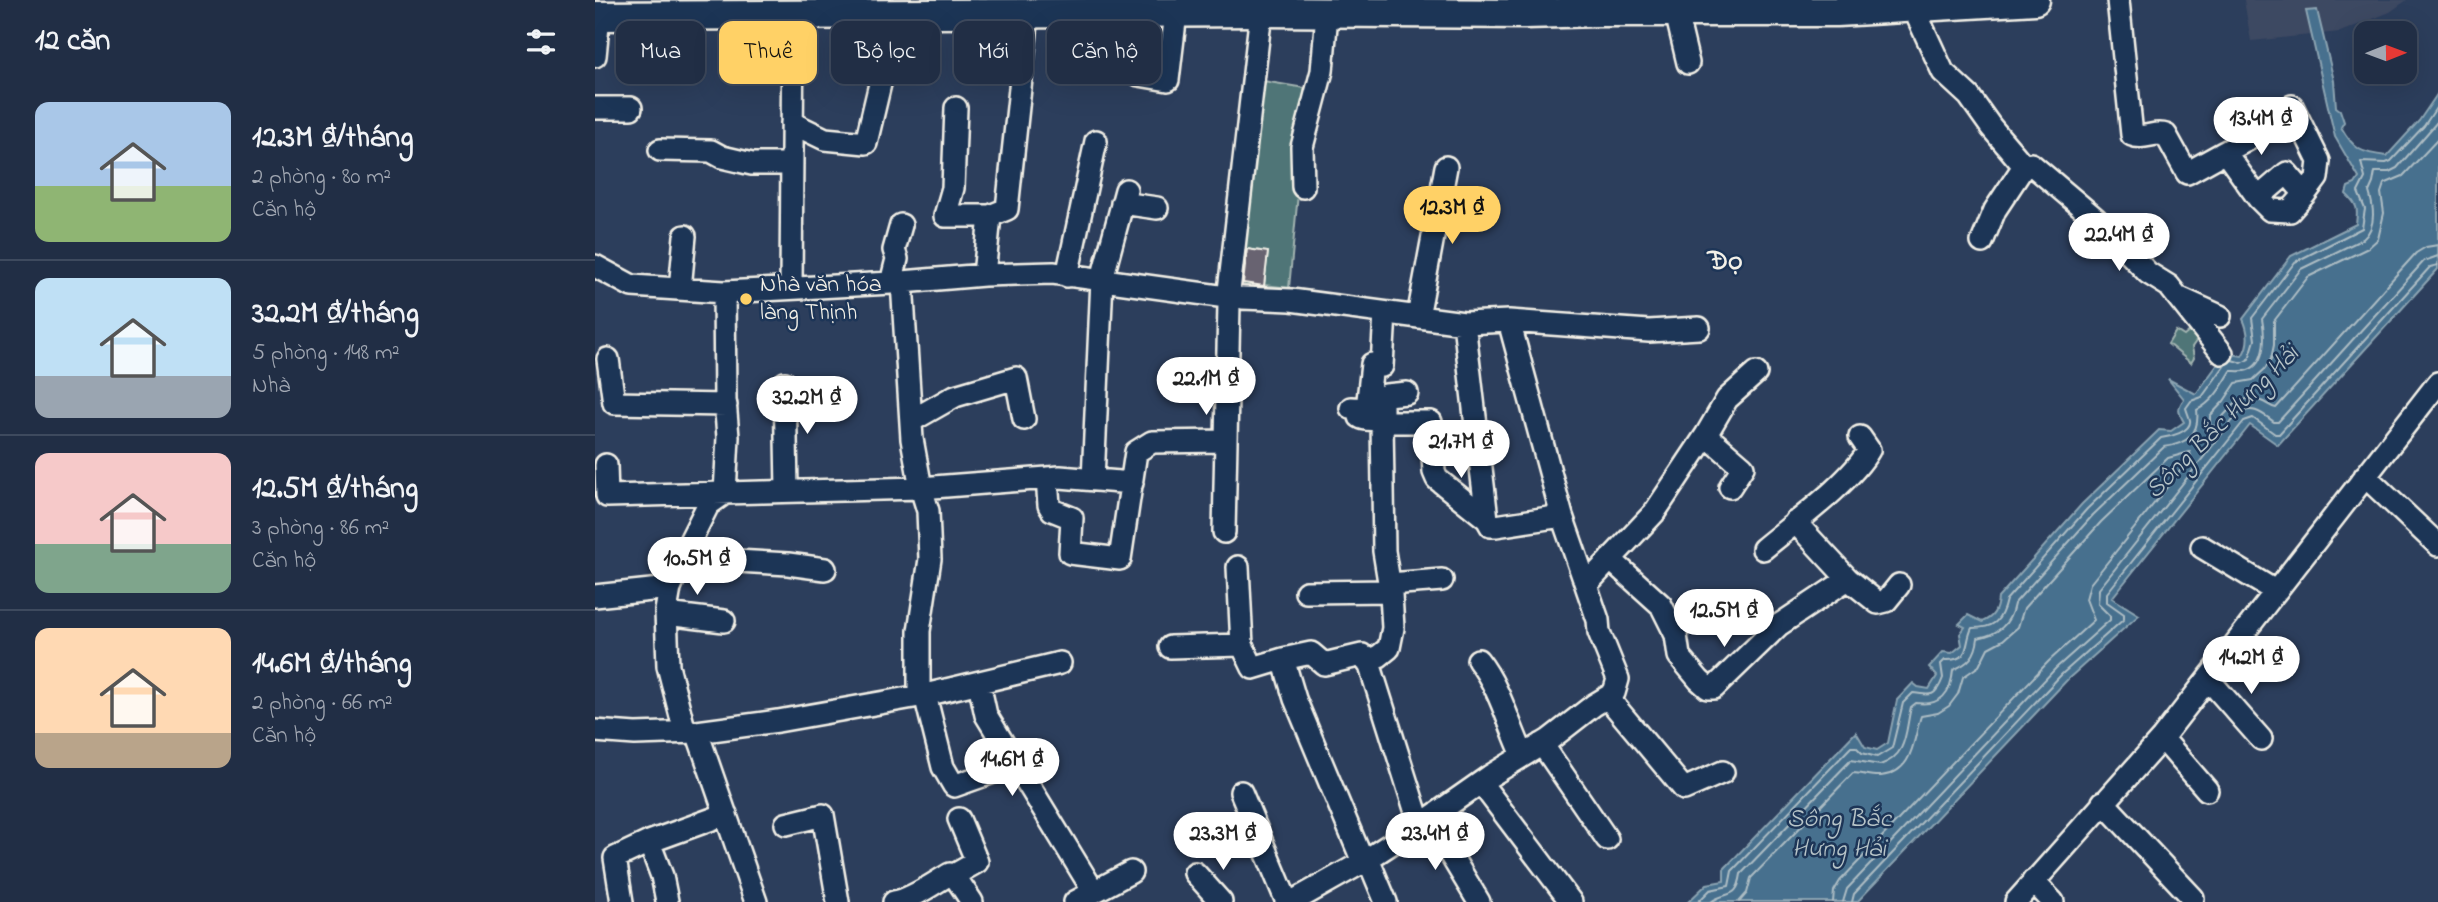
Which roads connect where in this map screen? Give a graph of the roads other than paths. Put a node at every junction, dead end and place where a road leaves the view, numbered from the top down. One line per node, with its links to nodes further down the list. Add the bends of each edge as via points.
1 (2035, 0): 5 (main road)
2 (2118, 0): 24 (street, via 2131,135 2166,135 2187,173)
3 (1675, 6): 4 (main road); 5 (main road, via 1837,12); 13 (street)
4 (1473, 7): 8 (main road)
5 (1913, 7): 26 (street, via 1943,72 1969,96)
6 (1261, 12): 7 (main road); 8 (main road); 42 (street)
7 (1175, 13): 10 (main road); 14 (street, via 1168,79)
8 (1327, 14): 28 (street, via 1322,71 1302,147)
9 (793, 15): 10 (main road); 11 (main road); 20 (street)
10 (1028, 15): 30 (street, via 1007,209)
11 (597, 16): 12 (street)
12 (595, 56)
13 (1688, 63)
14 (1161, 79)
15 (880, 84): 20 (street, via 866,143 825,138)
16 (2292, 106): 24 (street, via 2319,161 2317,178 2305,194 2287,173 2258,198)
17 (595, 108): 18 (street)
18 (631, 108)
19 (956, 108): 30 (street, via 953,187 945,216)
20 (792, 123): 25 (street)
21 (2277, 124): 24 (street)
22 (1097, 141): 36 (street)
23 (660, 150): 25 (street, via 711,151 752,164)
24 (2225, 152)
25 (792, 164): 39 (street)
26 (2024, 166): 33 (street, via 1995,210); 43 (street, via 2031,164 2081,205)
27 (1446, 167): 46 (street)
28 (1303, 187)
29 (1157, 208): 37 (street, via 1124,196)
30 (990, 216): 35 (street)
31 (901, 225): 38 (street, via 894,250)
32 (685, 236): 40 (street)
33 (1982, 242)
34 (595, 266): 40 (street, via 632,286)
35 (984, 275): 36 (street); 38 (street)
36 (1067, 276): 37 (street)
37 (1102, 279): 42 (street); 66 (street)
38 (896, 283): 39 (street); 58 (street)
39 (791, 288): 41 (street)
40 (680, 289): 41 (street)
41 (724, 292): 56 (street)
42 (1232, 297): 44 (street); 62 (street)
43 (2177, 297): 45 (street); 50 (street)
44 (1385, 313): 46 (street); 59 (street, via 1382,366 1372,364 1367,409 1356,413)
45 (2220, 316)
46 (1418, 317): 47 (street)
47 (1464, 323): 48 (street); 73 (street)
48 (1504, 328): 49 (street); 72 (street)
49 (1699, 328)
50 (2221, 353)
51 (608, 359): 56 (street, via 614,414)
52 (1756, 373): 60 (street, via 1727,399)
53 (785, 383): 70 (street)
54 (2438, 383): 64 (street)
55 (1407, 393): 59 (street, via 1385,395)
56 (726, 405): 71 (street)
57 (1024, 419): 58 (street, via 1016,378 955,397)
58 (911, 421): 69 (street)
59 (1382, 422): 73 (street, via 1430,422 1437,479); 87 (street, via 1384,551)
60 (1706, 435): 68 (street, via 1743,467); 80 (street, via 1654,513)
61 (1860, 437): 74 (street, via 1869,450 1864,460)
62 (1226, 442): 67 (street, via 1152,442 1136,452); 75 (street)
63 (606, 465): 71 (street, via 607,496)
64 (2365, 476): 76 (street); 89 (street)
65 (1047, 478): 66 (street); 67 (street, via 1052,510 1072,518 1070,553 1120,559); 69 (street)
66 (1093, 480): 67 (street)
67 (1132, 483)
68 (1730, 487)
69 (921, 488): 70 (street); 102 (street, via 928,511 930,559 919,631)
70 (787, 490): 71 (street)
71 (725, 493): 79 (street, via 708,505)
72 (1562, 516): 73 (street, via 1496,526); 85 (street)
73 (1487, 519)
74 (1795, 522): 78 (street); 83 (street)
75 (1224, 532)
76 (2438, 545)
77 (2203, 547): 89 (street)
78 (1763, 549)
79 (683, 558): 82 (street); 88 (street)
80 (1609, 559): 83 (street, via 1661,605 1677,635 1679,656 1708,688 1714,688 1779,625); 85 (street)
81 (1238, 567): 94 (street)
82 (825, 569)
83 (1848, 579): 86 (street, via 1878,603 1886,601)
84 (1442, 580): 87 (street)
85 (1586, 585): 103 (street, via 1618,680)
86 (1899, 585)
87 (1390, 587): 90 (street); 98 (street, via 1393,628 1389,648)
88 (670, 588): 91 (street); 92 (street)
89 (2275, 591): 100 (street)
90 (1306, 592)
91 (595, 596)
92 (666, 614): 93 (street); 105 (street, via 668,666)
93 (724, 621)
94 (1242, 645): 95 (street); 96 (street, via 1253,668)
95 (1170, 647)
96 (1283, 659): 98 (street, via 1311,653 1324,664 1362,656); 123 (street, via 1295,699)
97 (1478, 660): 109 (street, via 1498,692)
98 (1366, 661): 118 (street)
99 (1060, 663): 101 (street)
100 (2209, 680): 106 (street); 107 (street)
101 (979, 683): 102 (street); 110 (street, via 986,715)
102 (922, 696): 105 (street); 110 (street, via 943,767 954,786)
103 (1608, 698): 108 (street); 111 (street, via 1684,789)
104 (595, 731): 105 (street)
105 (691, 732): 116 (street)
106 (2162, 738): 113 (street); 115 (street)
107 (2261, 739)
108 (1542, 744): 109 (street); 120 (street)
109 (1523, 755): 112 (street)
110 (1016, 764): 129 (street)
111 (1723, 772)
112 (1481, 783): 118 (street); 140 (street)
113 (2207, 790)
114 (1241, 792): 137 (street)
115 (2103, 802): 127 (street); 128 (street)
116 (726, 814): 121 (street); 132 (street)
117 (959, 818): 126 (street, via 977,862)
118 (1425, 822): 123 (street); 139 (street)
119 (786, 824): 133 (street, via 823,815)
120 (1607, 839)
121 (649, 842): 122 (street); 130 (street)
122 (605, 859): 131 (street)
123 (1365, 861): 137 (street); 138 (street)
124 (1131, 872): 129 (street)
125 (1195, 873): 136 (street)
126 (954, 875): 134 (street); 135 (street)
127 (2033, 881): 141 (street); 142 (street)
128 (2193, 898)
129 (1083, 899)
130 (667, 901)
131 (622, 902)
132 (756, 902)
133 (838, 902)
134 (894, 902)
135 (972, 902)
136 (1221, 902)
137 (1289, 902)
138 (1386, 902)
139 (1479, 902)
140 (1571, 902)
141 (2015, 902)
142 (2053, 902)

